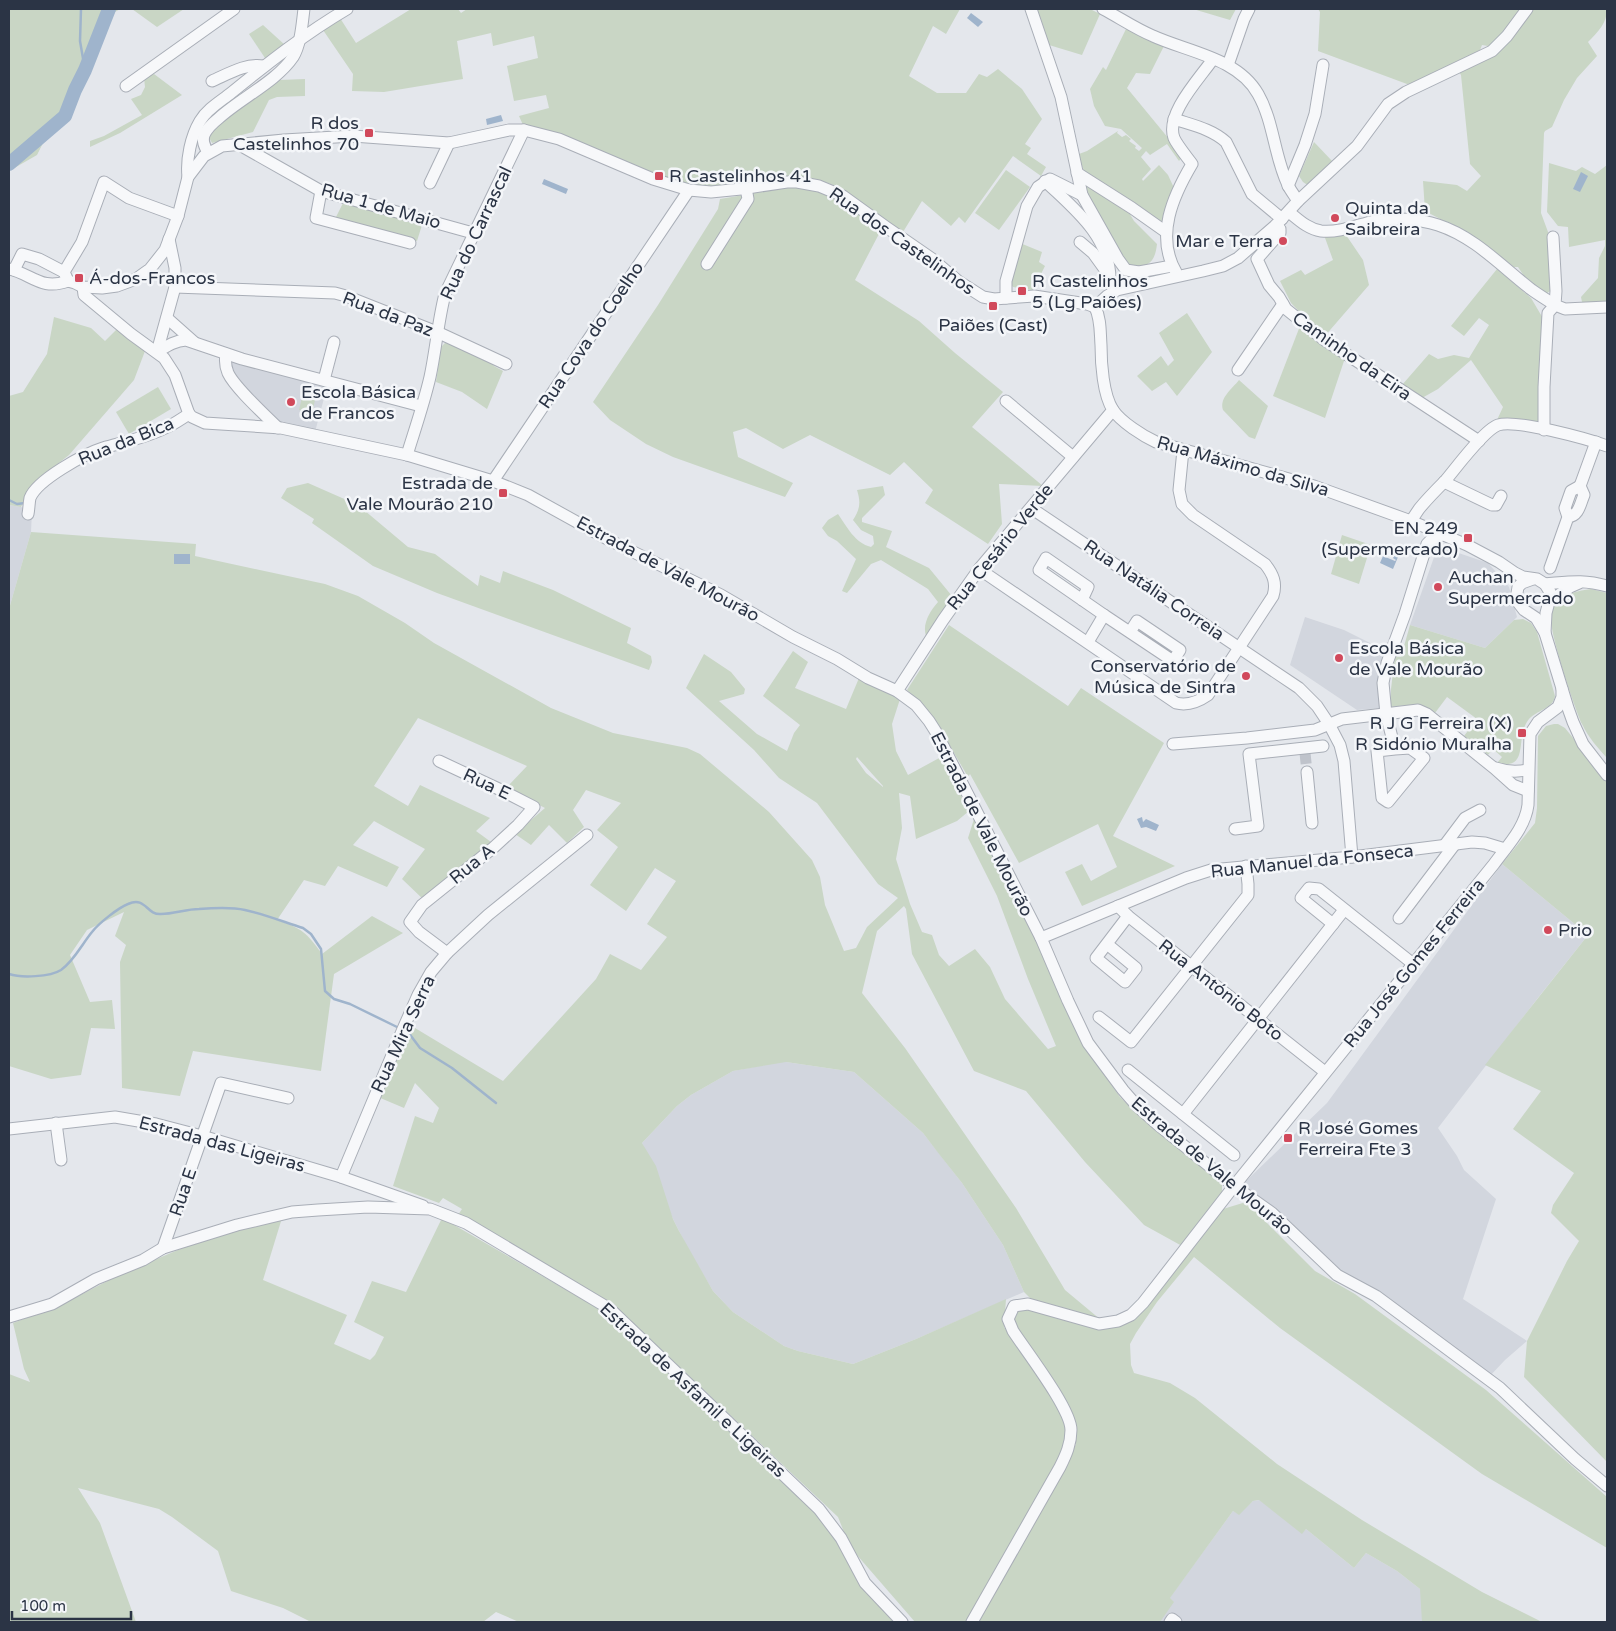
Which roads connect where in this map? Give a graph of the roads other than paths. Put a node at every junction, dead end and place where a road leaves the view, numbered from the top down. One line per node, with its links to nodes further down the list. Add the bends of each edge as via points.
1 (234, 9): 14 (street)
2 (304, 9): 8 (street)
3 (347, 9): 8 (street)
4 (1031, 9): 20 (street, via 1060,97)
5 (1103, 9): 9 (street, via 1156,37)
6 (1249, 9): 12 (street)
7 (1526, 9): 29 (street, via 1492,51 1406,92 1388,104 1357,146)
8 (298, 42): 11 (street); 19 (street, via 294,56 281,70 227,110 205,133 203,142)
9 (1213, 59): 12 (street); 15 (street, via 1178,106)
10 (1323, 65): 24 (street, via 1314,114)
11 (264, 66): 13 (street, via 247,66); 21 (street, via 201,119 192,140)
12 (1228, 66): 24 (street, via 1257,93 1266,110)
13 (212, 81)
14 (126, 86)
15 (1174, 119): 31 (street, via 1212,132 1226,142 1252,194); 34 (street, via 1174,138 1192,164 1178,188)
16 (524, 130): 17 (street, Rua dos Castelinhos, via 509,130); 26 (street, Rua dos Castelinhos, via 559,139 653,179); 32 (street, Rua do Carrascal)
17 (449, 143): 18 (street, Rua dos Castelinhos, via 353,136); 23 (street)
18 (238, 144): 19 (street, Rua dos Castelinhos, via 222,146); 27 (street, Rua 1 de Maio)
19 (208, 153): 21 (street, Rua dos Castelinhos)
20 (1077, 174): 28 (street); 34 (street, via 1132,208)
21 (188, 177): 30 (street, Rua dos Castelinhos)
22 (1045, 181): 28 (street, via 1050,179); 37 (street, via 1093,228); 47 (street, via 1027,206 1006,281)
23 (430, 183)
24 (1288, 186): 29 (street)
25 (746, 188): 26 (street, Rua dos Castelinhos, via 711,192); 38 (street, via 748,199); 47 (street, Rua dos Castelinhos, via 797,182 831,190 922,251 973,292 994,299)
26 (689, 190): 72 (street, Rua Cova do Coelho)
27 (321, 191): 32 (street, Rua 1 de Maio); 36 (street, via 316,218)
28 (1082, 195): 39 (street, via 1126,270 1139,272)
29 (1298, 201): 31 (street)
30 (178, 216): 35 (street, Rua dos Castelinhos); 42 (street, via 128,198 104,182)
31 (1282, 219): 41 (street, via 1238,258 1223,266); 48 (street, Caminho da Eira, via 1280,233 1257,259 1268,285); 49 (street, via 1321,231 1397,220 1423,221 1440,226 1496,258 1532,290)
32 (473, 233): 53 (street, Rua do Carrascal, via 445,294)
33 (1553, 236): 49 (street)
34 (1166, 238): 39 (street)
35 (169, 239): 44 (street); 46 (street, Rua dos Castelinhos, via 165,250 136,279 117,286)
36 (410, 243)
37 (1105, 255): 43 (street); 43 (street, via 1096,244 1085,240)
38 (707, 264)
39 (1172, 266): 41 (street)
40 (11, 270): 42 (street, via 48,285 59,285); 42 (street, via 22,254 39,259)
41 (1178, 276): 45 (street)
42 (66, 277): 46 (street)
43 (1110, 278): 45 (street)
44 (175, 287): 52 (street); 53 (street, Rua da Paz, via 335,293)
45 (1117, 290): 50 (street)
46 (83, 291): 56 (street, via 131,334)
47 (1006, 298): 50 (street, Rua dos Castelinhos, via 1034,296)
48 (1283, 304): 59 (street); 67 (street, Caminho da Eira, via 1322,340)
49 (1555, 305): 51 (street, via 1565,309); 66 (street, via 1548,313)
50 (1095, 307): 63 (street, via 1100,323 1106,392)
51 (1607, 307)
52 (166, 318): 54 (street); 56 (street)
53 (437, 332): 58 (street, Rua da Paz); 62 (street, Rua do Carrascal)
54 (194, 342): 56 (street, via 178,340); 57 (street)
55 (334, 342): 60 (street)
56 (157, 352): 64 (street, via 175,375)
57 (226, 354): 60 (street); 65 (street, via 228,373 234,382)
58 (506, 364)
59 (1238, 370)
60 (324, 380): 62 (street)
61 (1006, 401): 71 (street)
62 (421, 406): 70 (street, Rua do Carrascal)
63 (1112, 410): 69 (street, Rua Máximo da Silva, via 1147,437); 71 (street, Rua Cesário Verde)
64 (188, 414): 65 (street, Estrada de Vale Mourão, via 205,423); 76 (street, Rua da Bica, via 166,428 101,449 56,472 32,494)
65 (278, 428): 70 (street, Estrada de Vale Mourão)
66 (1544, 430): 67 (street, via 1498,425); 68 (street)
67 (1479, 442): 73 (street)
68 (1602, 444): 80 (street, via 1580,486 1584,495 1577,513 1568,517)
69 (1184, 450): 77 (street, Rua Máximo da Silva, via 1314,486); 94 (street, via 1178,490 1182,504 1193,515 1266,564 1276,584 1273,596)
70 (407, 455): 72 (street, Estrada de Vale Mourão)
71 (1073, 457): 75 (street, Rua Cesário Verde)
72 (493, 481): 96 (street, Estrada de Vale Mourão, via 543,503)
73 (1444, 482): 74 (street, via 1494,506); 77 (street)
74 (1501, 496)
75 (1031, 508): 81 (street, Rua Cesário Verde); 94 (street, Rua Natália Correia)
76 (28, 514)
77 (1411, 521): 78 (street, Rua Máximo da Silva)
78 (1444, 534): 79 (street, Rua Máximo da Silva); 97 (street, via 1427,544 1387,663 1383,682)
79 (1478, 550): 82 (street, Rua Máximo da Silva, via 1515,573); 86 (street, Rua Máximo da Silva, via 1507,576)
80 (1550, 568)
81 (980, 569): 93 (street); 96 (street, Rua Cesário Verde)
82 (1533, 579): 84 (street); 86 (street, via 1522,583)
83 (1584, 581): 84 (street); 85 (street); 88 (street)
84 (1545, 584): 88 (street, via 1550,592)
85 (1607, 586)
86 (1516, 593): 89 (street, via 1520,606)
87 (1082, 600): 90 (street)
88 (1548, 604): 89 (street, via 1540,612); 92 (street)
89 (1529, 612): 92 (street)
90 (1104, 615): 91 (street); 93 (street)
91 (1130, 632)
92 (1546, 633): 95 (street)
93 (1088, 642): 94 (street, via 1176,703 1185,704 1197,702 1208,695)
94 (1239, 647): 99 (street, Rua Natália Correia, via 1299,688)
95 (1562, 689): 98 (street, Rua José Gomes Ferreira, via 1558,707); 100 (street)
96 (897, 691): 127 (street, Estrada de Vale Mourão, via 916,705 929,721)
97 (1386, 714): 99 (street, via 1342,719); 104 (street); 108 (street, via 1415,710 1427,714)
98 (1542, 720): 100 (street, via 1554,717); 109 (street, Rua José Gomes Ferreira, via 1530,734)
99 (1330, 724): 101 (street, via 1315,730); 120 (street, Rua Natália Correia, via 1344,761)
100 (1574, 724): 107 (street); 111 (street, via 1583,744)
101 (1282, 734): 102 (street); 105 (street)
102 (1173, 744)
103 (1323, 746): 105 (street)
104 (1395, 749): 104 (street, via 1378,751 1382,798 1388,802 1424,758 1410,748)
105 (1284, 750): 116 (street, via 1249,754 1258,826)
106 (438, 761): 113 (street, Rua E)
107 (1607, 765)
108 (1494, 768): 109 (street, via 1513,772); 112 (street, via 1514,785)
109 (1528, 770): 112 (street, Rua José Gomes Ferreira)
110 (1307, 772): 115 (street)
111 (1607, 775)
112 (1528, 791): 119 (street, Rua José Gomes Ferreira, via 1525,820)
113 (534, 807): 129 (street, Rua A, via 493,848 422,905 410,922)
114 (1480, 810): 118 (street, via 1465,818)
115 (1312, 824)
116 (1235, 829)
117 (587, 835): 129 (street, Rua Mira Serra)
118 (1449, 845): 119 (street, Rua Manuel da Fonseca, via 1472,842); 120 (street, Rua Manuel da Fonseca); 125 (street)
119 (1505, 849): 130 (street, Rua José Gomes Ferreira)
120 (1352, 857): 121 (street, Rua Manuel da Fonseca)
121 (1246, 866): 122 (street, Rua Manuel da Fonseca, via 1194,875); 131 (street, via 1248,895)
122 (1118, 906): 124 (street, Rua António Boto); 127 (street, Rua Manuel da Fonseca)
123 (1344, 910): 126 (street); 126 (street, via 1320,889 1309,888 1304,893 1301,898); 130 (street)
124 (1128, 916): 128 (street); 131 (street, Rua António Boto)
125 (1399, 918)
126 (1333, 924): 133 (street)
127 (1041, 938): 144 (street, Estrada de Vale Mourão, via 1080,1027 1111,1075 1137,1106)
128 (1106, 944)
129 (446, 953): 143 (street, Rua Mira Serra, via 418,995)
130 (1412, 963): 135 (street, Rua José Gomes Ferreira)
131 (1191, 966): 132 (street, via 1131,1042); 133 (street, Rua António Boto)
132 (1100, 1017)
133 (1258, 1018): 135 (street, Rua António Boto); 137 (street)
134 (1128, 1070): 137 (street)
135 (1325, 1072): 144 (street, Rua José Gomes Ferreira)
136 (288, 1098): 140 (street, Rua E, via 221,1083)
137 (1183, 1114): 141 (street)
138 (56, 1123): 139 (street, Estrada das Ligeiras); 140 (street, Estrada das Ligeiras, via 115,1116); 142 (street)
139 (9, 1129)
140 (202, 1136): 143 (street, Estrada das Ligeiras); 146 (street, Rua E)
141 (1234, 1155)
142 (61, 1160)
143 (341, 1177): 145 (street, Estrada das Ligeiras)
144 (1234, 1186): 148 (street, Estrada de Vale Mourão, via 1272,1213 1337,1275 1376,1296 1500,1388); 150 (street, Rua José Gomes Ferreira, via 1143,1304 1131,1315 1099,1324 1028,1304 1014,1306 1008,1319 1064,1407 1071,1428 1069,1447)
145 (430, 1209): 146 (street, Estrada de Asfamil e Ligeiras, via 368,1207 292,1212); 149 (street, Estrada de Asfamil e Ligeiras, via 466,1223 610,1309 819,1509 841,1538 865,1583)
146 (163, 1248): 147 (street, Estrada de Asfamil e Ligeiras, via 96,1279 52,1304)
147 (9, 1317)
148 (1607, 1486)
149 (902, 1622)
150 (972, 1622)
151 (1170, 1622): 152 (street, via 1172,1619)
152 (1176, 1622)

